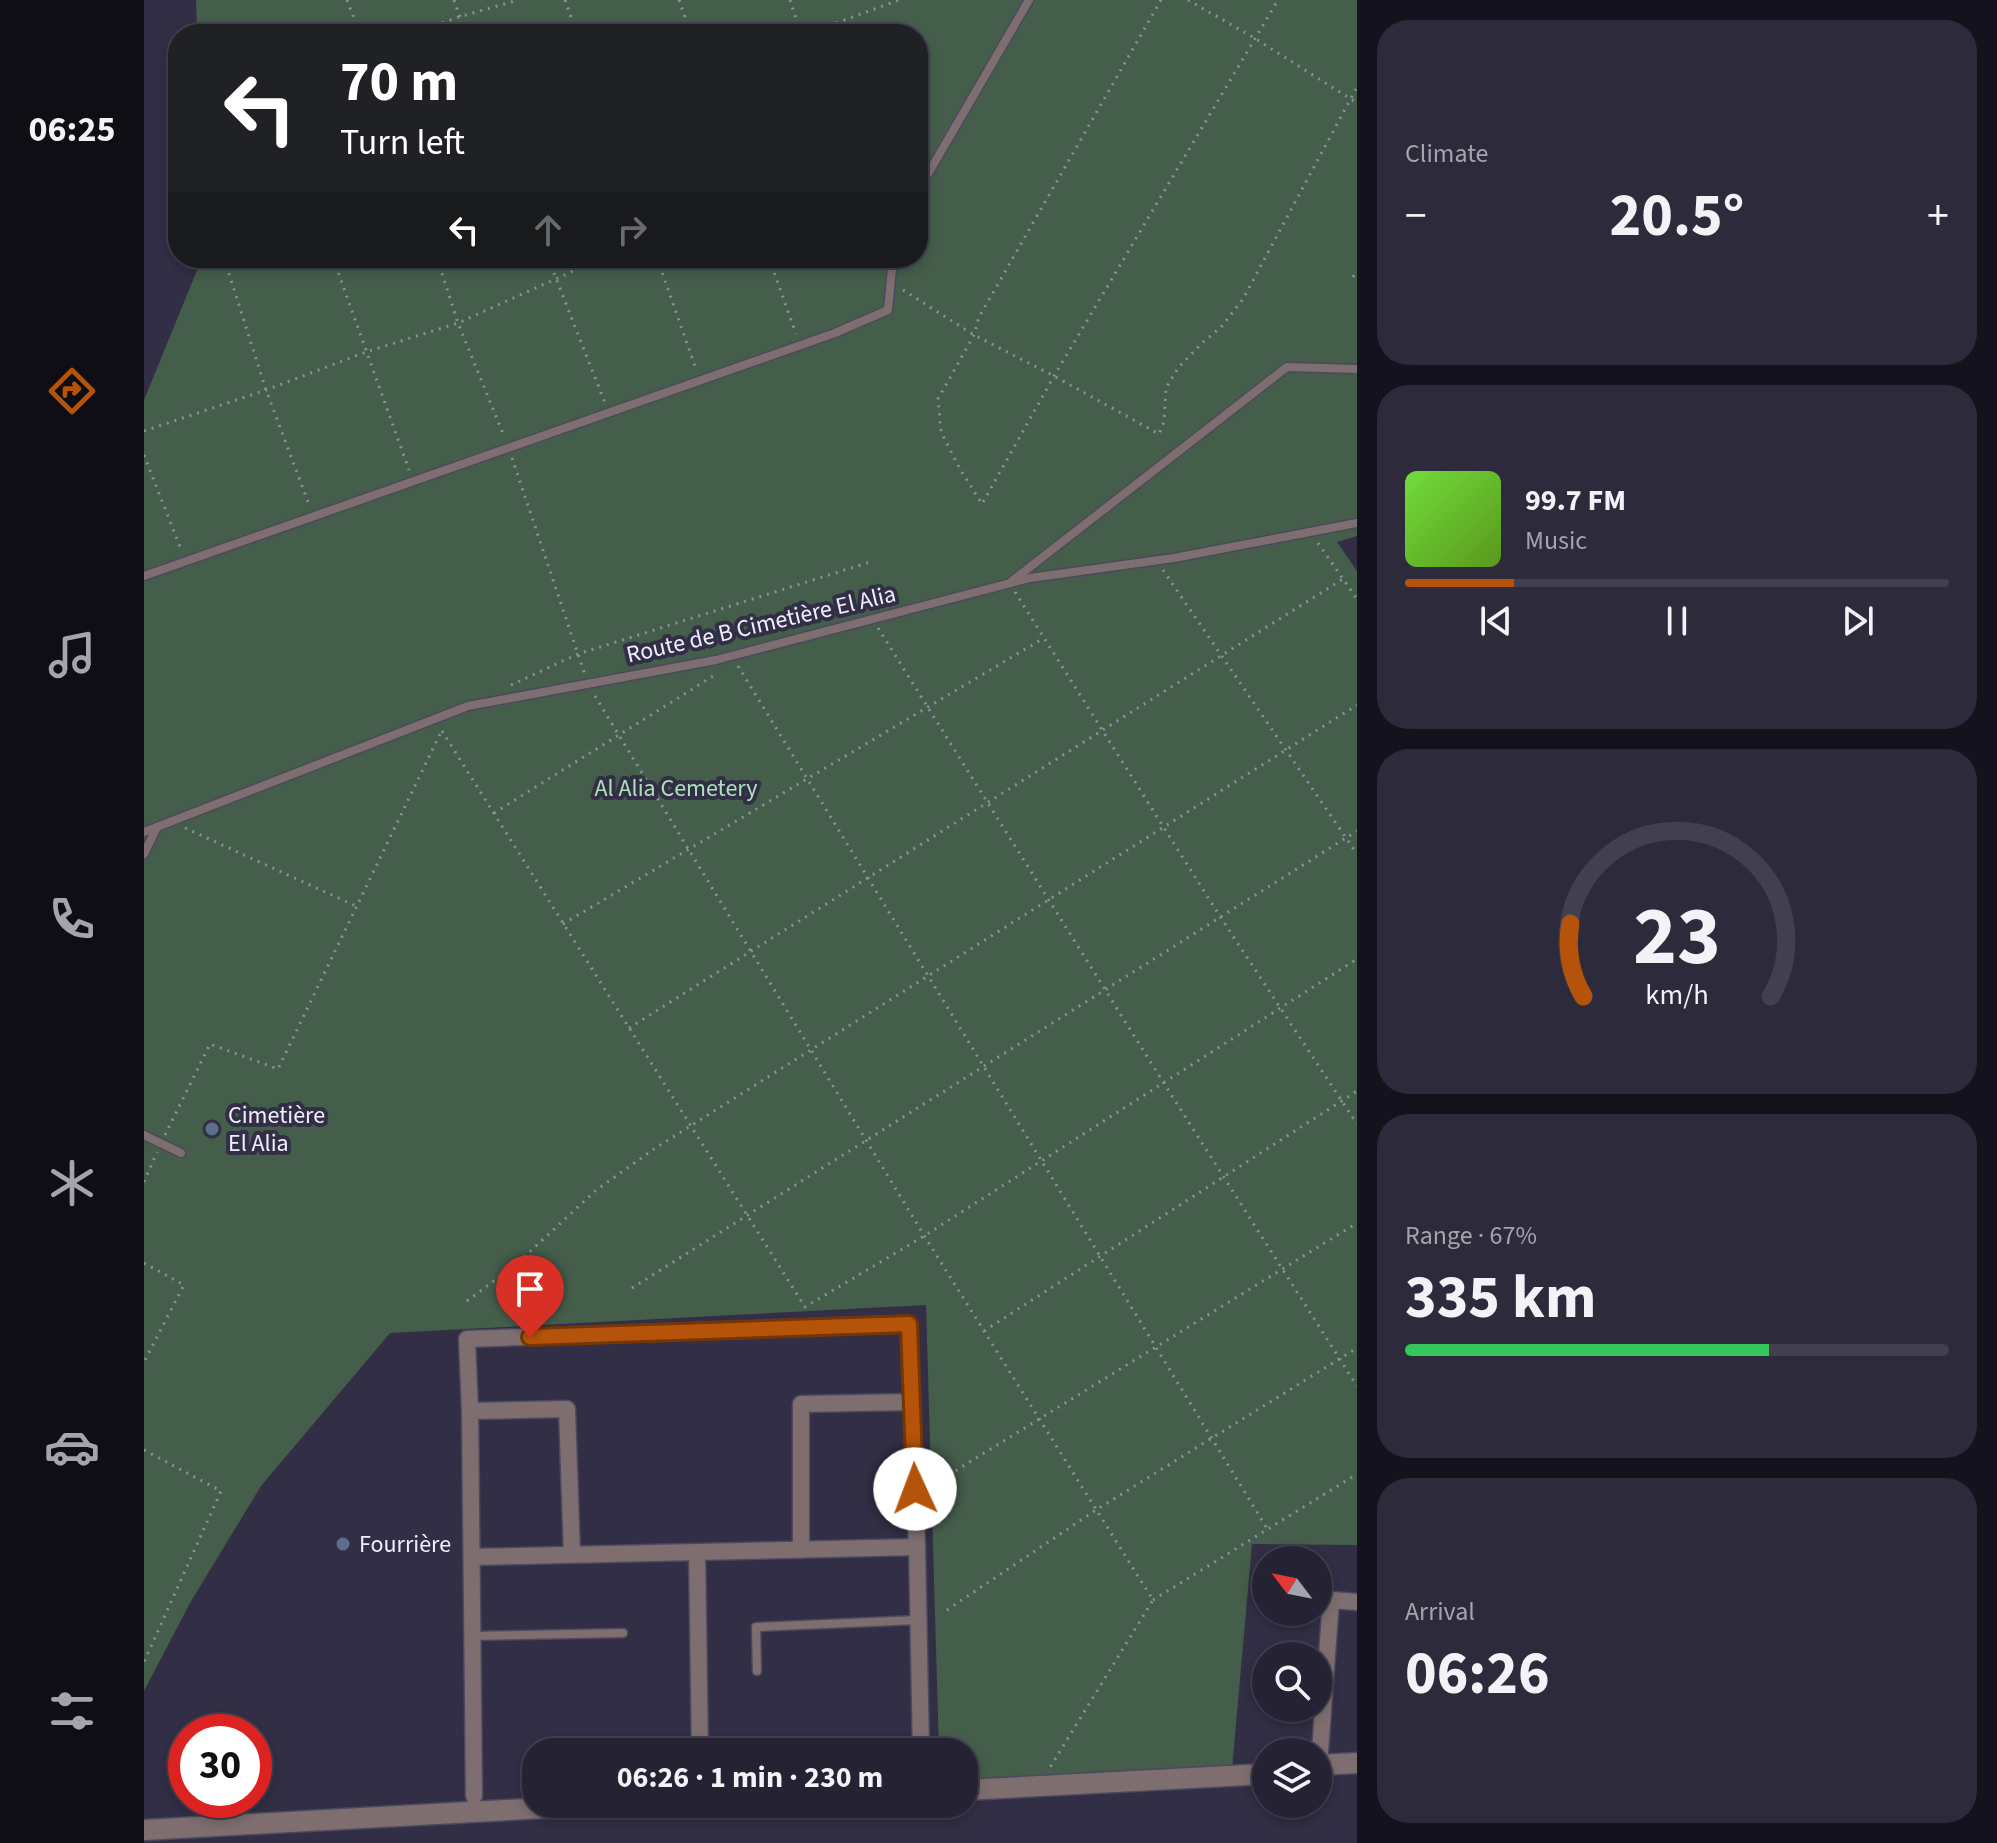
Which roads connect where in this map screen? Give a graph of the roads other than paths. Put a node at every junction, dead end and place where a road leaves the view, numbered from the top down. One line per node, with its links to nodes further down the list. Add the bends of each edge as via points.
1 (1029, 0): 2 (lane)
2 (928, 174)
3 (892, 268): 6 (lane, via 888,310 835,333)
4 (1357, 369): 7 (lane, via 1287,367)
5 (1357, 523): 7 (lane, Route de B Cimetière El Alia)
6 (144, 576)
7 (1009, 584): 8 (lane, Route de B Cimetière El Alia, via 733,659 468,706)
8 (157, 827): 9 (lane, Route de B Cimetière El Alia); 10 (lane)
9 (144, 832)
10 (144, 854)
11 (144, 1135): 12 (lane)
12 (181, 1153)
13 (912, 1402): 14 (street, via 909,1324 467,1339); 15 (street); 16 (street, via 801,1404)
14 (470, 1411): 18 (street, via 567,1409); 19 (street)
15 (917, 1547): 16 (street); 21 (street)
16 (801, 1550): 17 (street)
17 (697, 1552): 18 (street); 25 (street)
18 (572, 1555): 19 (street)
19 (472, 1557): 23 (street)
20 (1357, 1602): 27 (street, via 1331,1600)
21 (918, 1620): 24 (lane, via 756,1627); 26 (street)
22 (623, 1633): 23 (lane)
23 (472, 1636): 32 (street)
24 (757, 1671)
25 (700, 1738)
26 (921, 1738)
27 (1320, 1738)
28 (1357, 1763): 29 (street)
29 (1332, 1764)
30 (1252, 1775): 31 (street)
31 (978, 1789)
32 (474, 1796)
33 (522, 1809): 34 (street)
34 (144, 1830)

